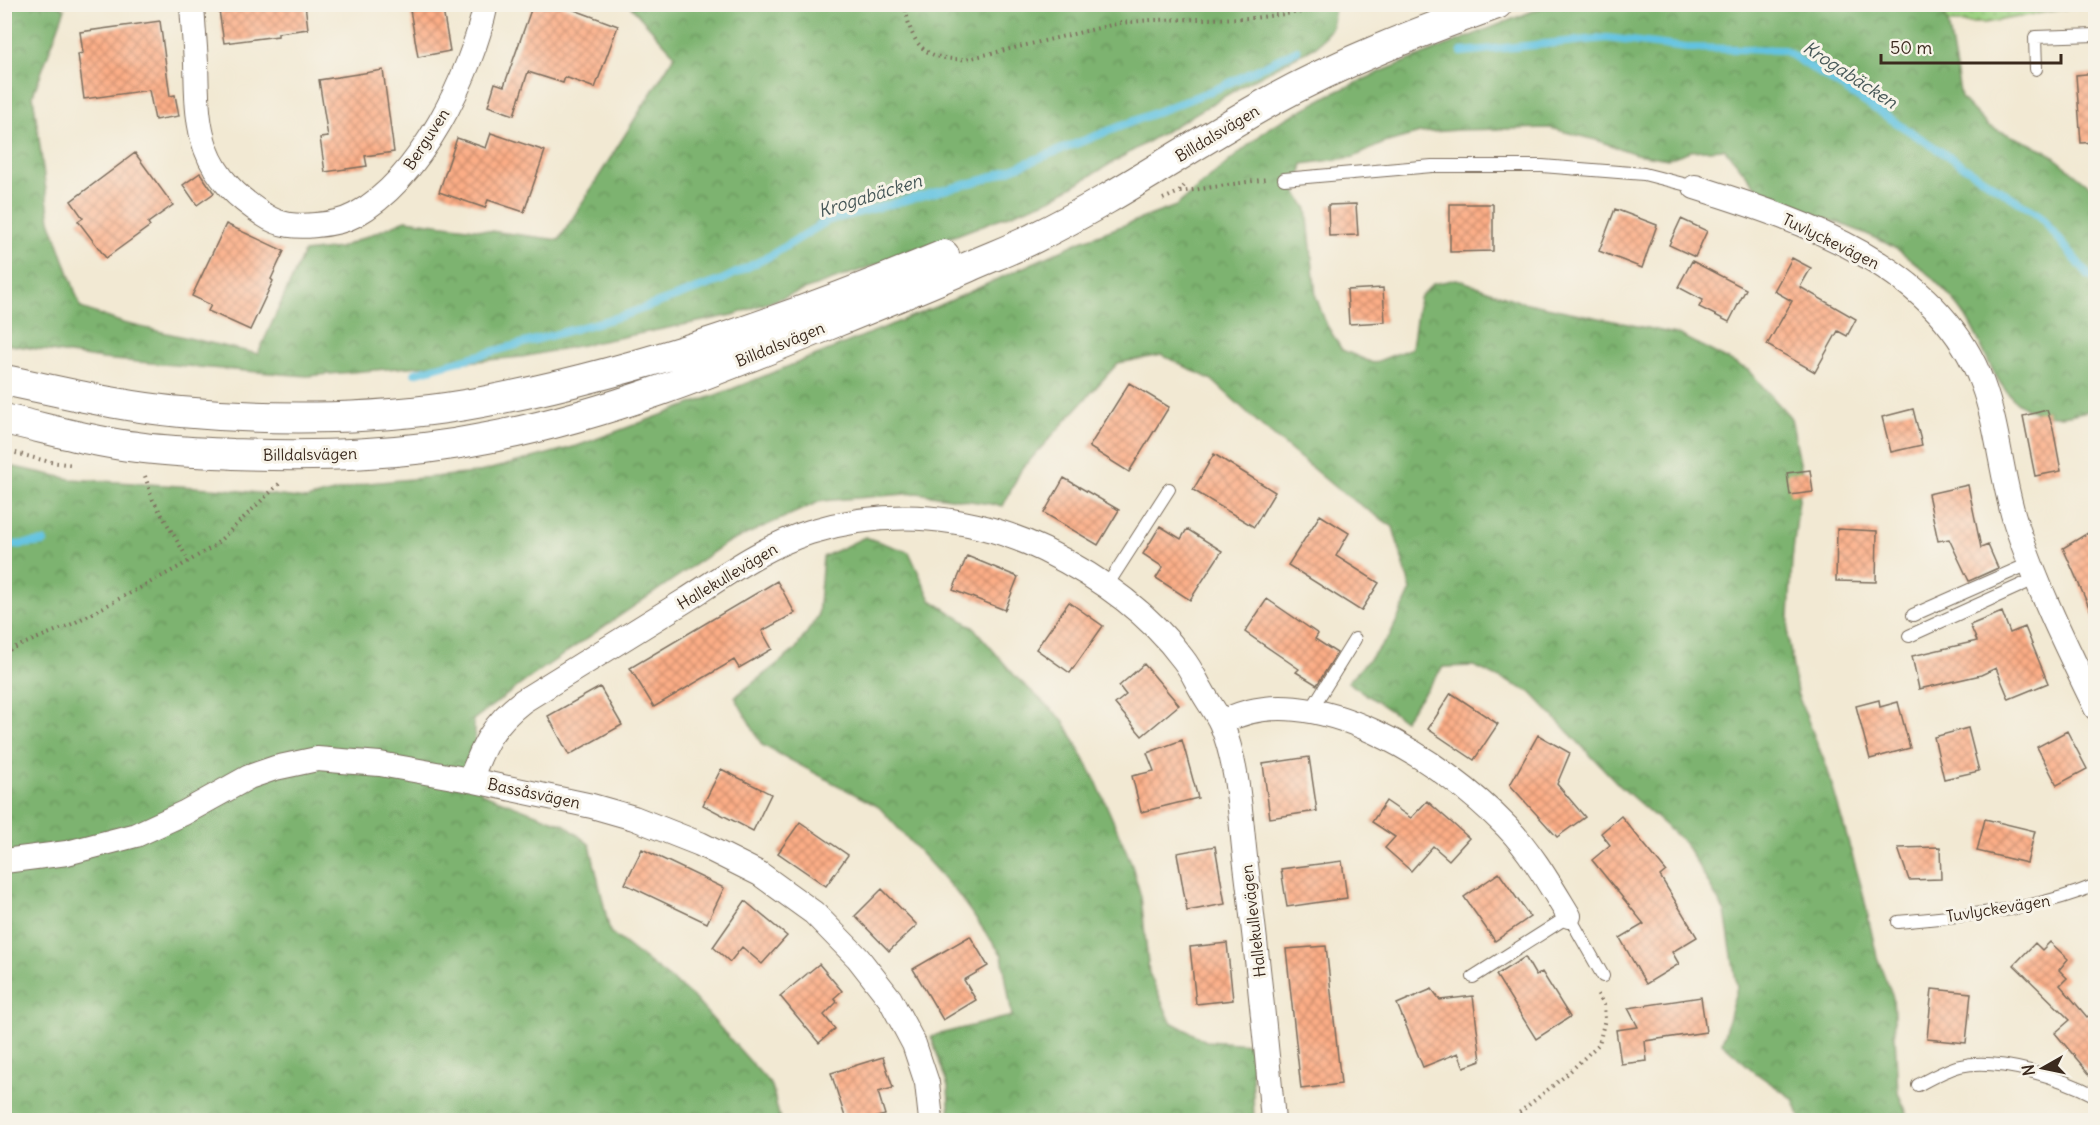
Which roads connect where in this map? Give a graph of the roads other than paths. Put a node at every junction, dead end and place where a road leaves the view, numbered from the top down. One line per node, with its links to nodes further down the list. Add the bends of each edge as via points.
1 (192, 4): 2 (street, Berguven, via 199,125 213,165 224,183 271,220 302,226 354,216 379,199 415,162 455,94)
2 (486, 4)
3 (1451, 4): 9 (street, Billdalsvägen, via 1360,41 1262,88 1105,182 1027,221 732,335 595,376 481,402 385,414 327,416 180,412)
4 (1497, 4): 10 (street, Billdalsvägen, via 1323,74 1033,239 746,358 542,426 446,445 334,456 286,456 137,447)
5 (2096, 34): 6 (lane, via 2035,37)
6 (2036, 69)
7 (1284, 179): 8 (lane, Tuvlyckevägen, via 1432,166 1542,166 1644,174)
8 (1695, 187): 12 (street, Tuvlyckevägen, via 1791,220 1855,249 1908,284 1951,327 1968,351 1982,382 2007,492)
9 (4, 380)
10 (4, 419)
11 (1169, 489): 13 (lane)
12 (2034, 571): 14 (lane); 15 (lane); 17 (street, Tuvlyckevägen)
13 (1106, 587): 19 (street, Hallekullevägen, via 1156,627 1184,660); 20 (street, Hallekullevägen, via 1033,545 1000,531 949,520 898,517 808,532 761,553 523,701 507,713 484,743)
14 (1913, 615)
15 (1909, 636)
16 (1355, 639): 18 (lane)
17 (2096, 708)
18 (1311, 710): 19 (street, via 1251,710); 23 (street, via 1379,734 1424,758 1470,792 1538,864)
19 (1221, 723): 30 (street, Hallekullevägen, via 1236,784)
20 (470, 780): 21 (street, Bassåsvägen, via 380,764 317,759 249,777 136,835 67,853); 29 (street, Bassåsvägen, via 634,818 700,844 760,874 814,913 858,958 890,999 914,1044 927,1083)
21 (4, 861)
22 (2096, 885): 24 (lane, Tuvlyckevägen, via 2029,907)
23 (1569, 916): 25 (lane); 26 (lane)
24 (1898, 922)
25 (1603, 976)
26 (1473, 977)
27 (1918, 1085): 28 (lane, via 1942,1072 1983,1065 2057,1078)
28 (2096, 1096)
29 (931, 1120)
30 (1273, 1120)

